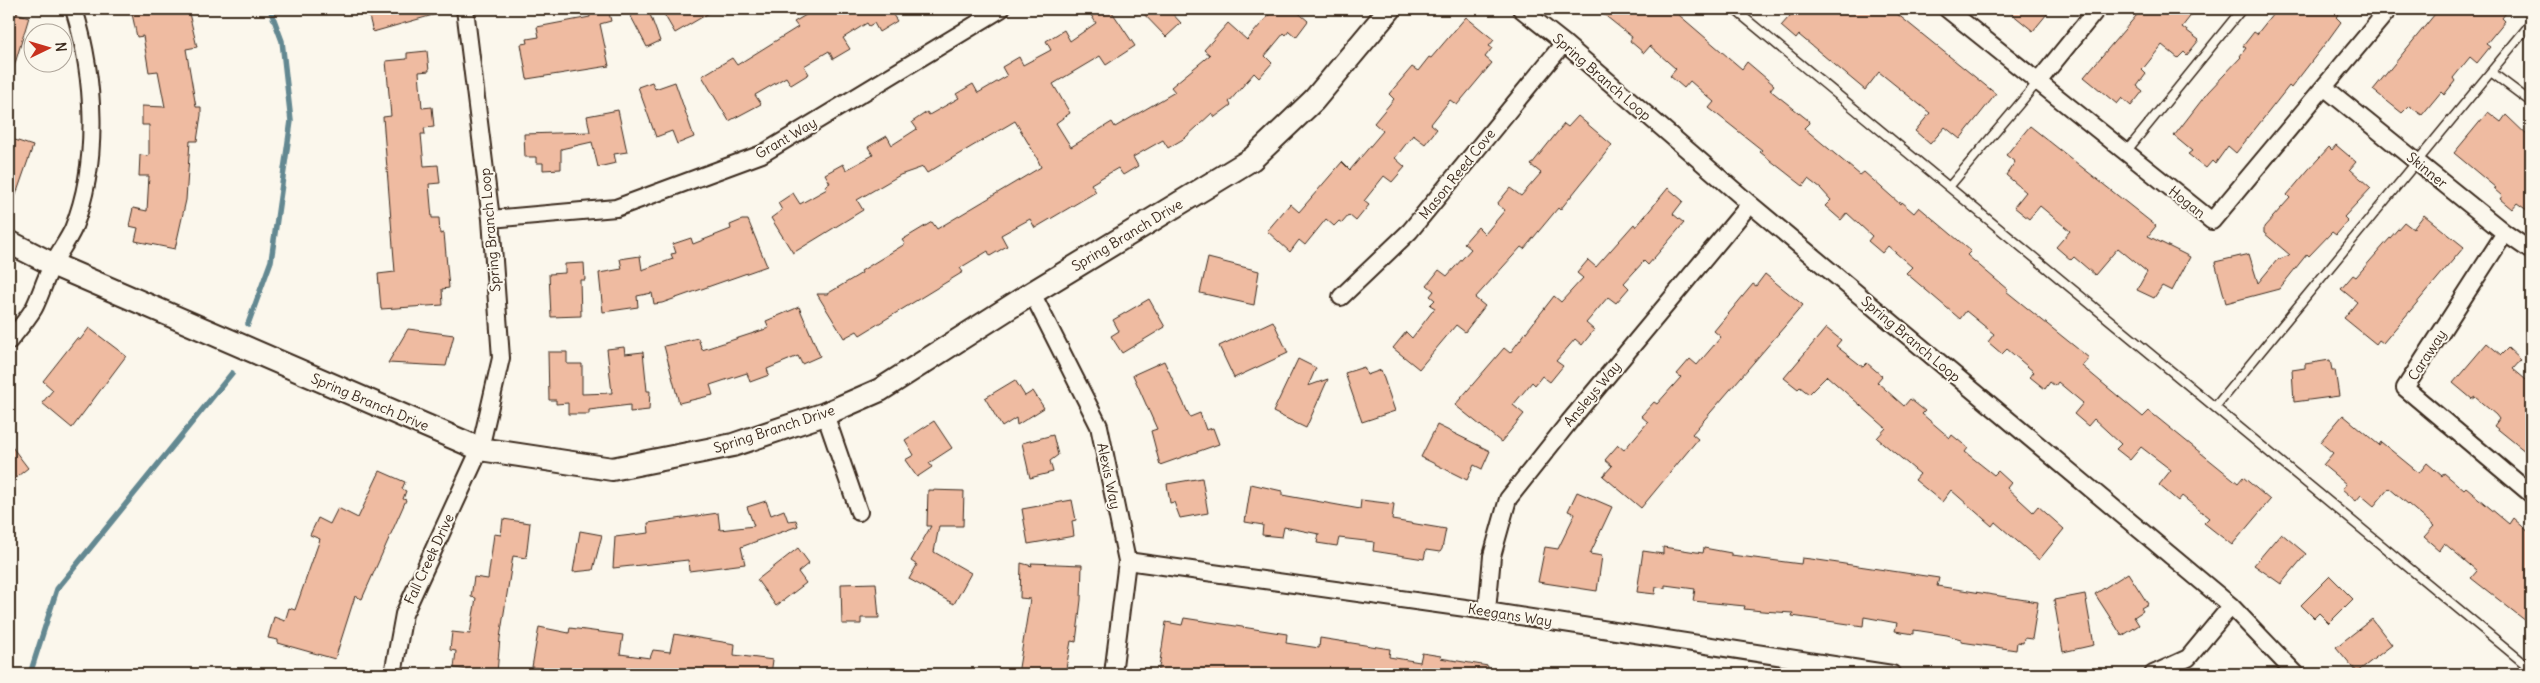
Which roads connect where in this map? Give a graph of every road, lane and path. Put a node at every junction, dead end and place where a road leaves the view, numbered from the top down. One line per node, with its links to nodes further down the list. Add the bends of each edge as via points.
1 (74, 9): 25 (street, via 82,34 92,97 88,162 72,230)
2 (465, 9): 21 (street, Spring Branch Loop)
3 (1001, 9): 21 (street, Grant Way, via 762,154 616,208)
4 (1390, 9): 26 (street, Spring Branch Drive, via 1314,100 1252,159)
5 (1521, 9): 12 (street, Spring Branch Loop)
6 (1734, 9): 19 (lane)
7 (1947, 9): 14 (street, Hogan)
8 (2097, 9): 14 (street)
9 (2242, 9): 17 (lane)
10 (2389, 9): 15 (street, Hogan)
11 (2531, 23): 13 (lane)
12 (1564, 43): 20 (street, Spring Branch Loop); 27 (street, Mason Reed Cove, via 1410,232)
13 (2491, 72): 16 (lane); 18 (lane)
14 (2037, 83): 17 (street, Hogan); 19 (lane)
15 (2324, 87): 17 (street, Hogan, via 2212,222); 18 (street, Skinner)
16 (2531, 102)
17 (2125, 152)
18 (2416, 162): 22 (street, Skinner); 29 (lane)
19 (1949, 187): 29 (lane)
20 (1750, 204): 35 (street, Spring Branch Loop); 36 (street, Ansleys Way, via 1508,498 1492,556)
21 (491, 219): 31 (street, Spring Branch Loop, via 501,358)
22 (2505, 234): 24 (street, Skinner); 32 (street, Caraway, via 2406,388)
23 (9, 242): 25 (street, Spring Branch Drive)
24 (2531, 251)
25 (52, 264): 28 (street, via 33,309); 31 (street, Spring Branch Drive)
26 (1032, 293): 30 (street, Spring Branch Drive, via 880,390); 34 (street, Alexis Way, via 1099,426)
27 (1341, 297)
28 (9, 341)
29 (2215, 407): 37 (lane)
30 (825, 414): 31 (street, Spring Branch Drive, via 733,445 612,469); 33 (street)
31 (480, 449): 38 (street, Fall Creek Drive, via 404,614)
32 (2531, 494)
33 (859, 512)
34 (1127, 561): 36 (street, Keegans Way); 39 (street, Alexis Way)
35 (2231, 606): 41 (street, via 2188,658); 42 (street, Spring Branch Loop)
36 (1487, 611): 40 (street, Keegans Way)
37 (2531, 669)
38 (393, 674)
39 (1113, 674)
40 (1892, 674)
41 (2153, 674)
42 (2296, 674)

